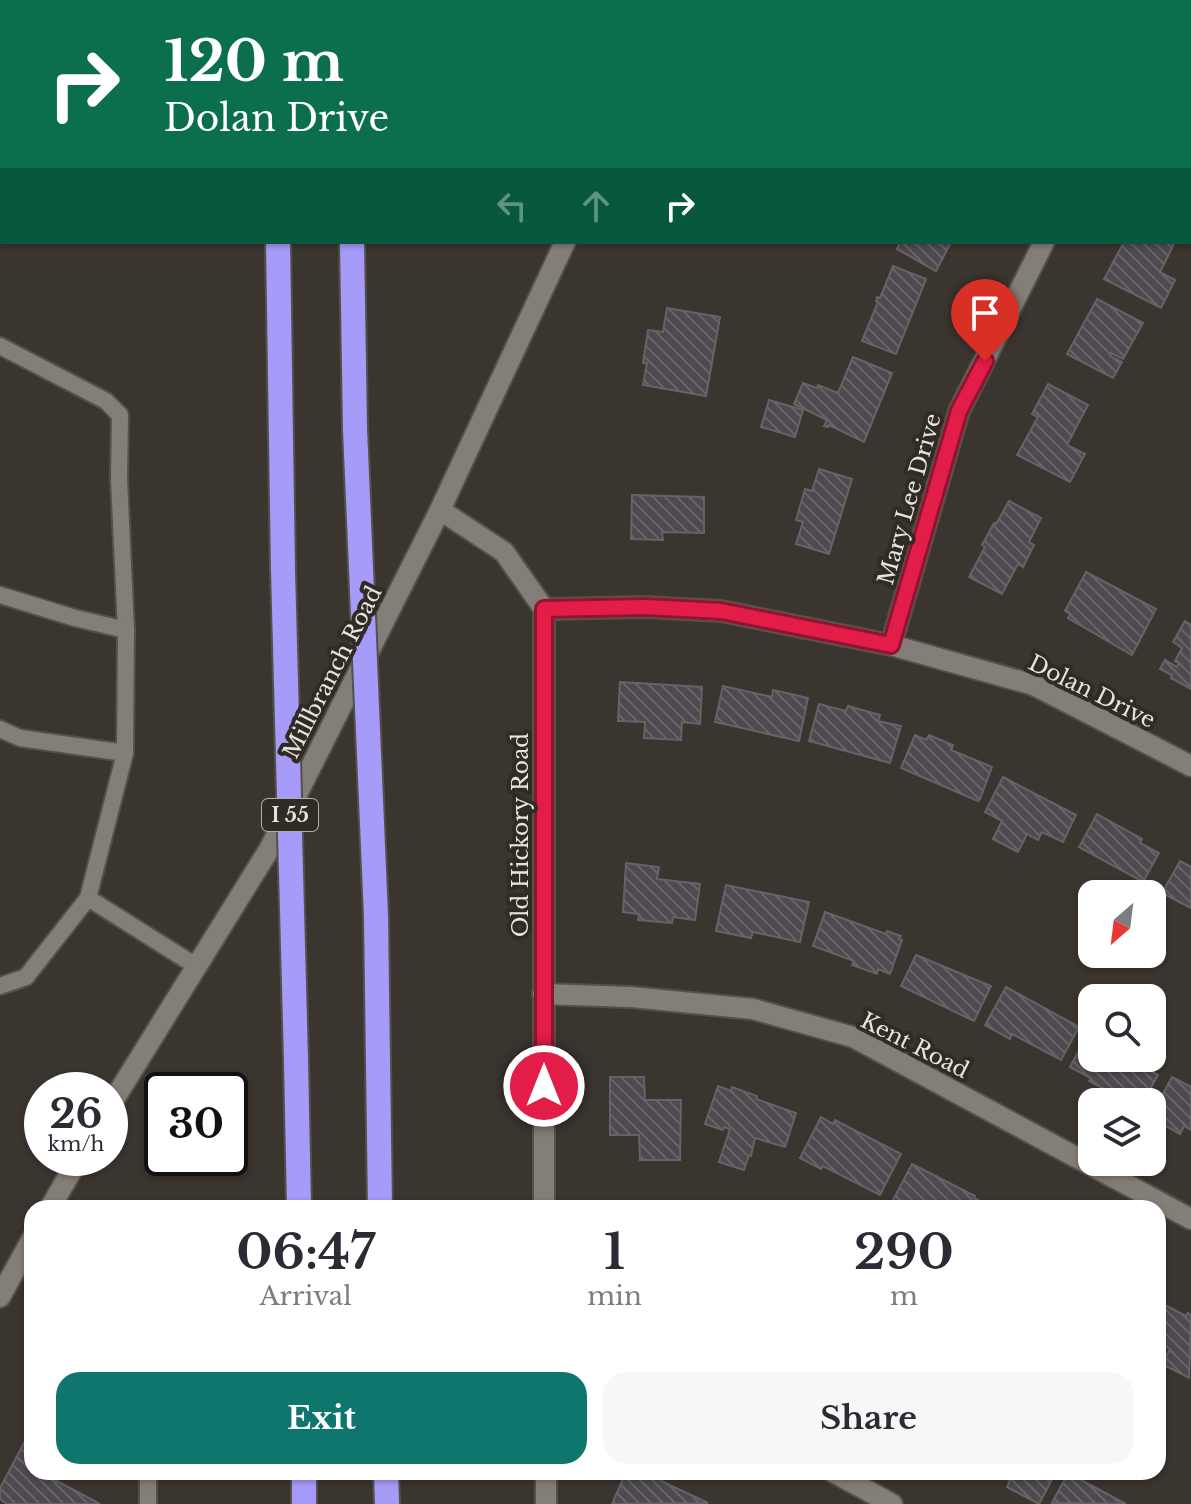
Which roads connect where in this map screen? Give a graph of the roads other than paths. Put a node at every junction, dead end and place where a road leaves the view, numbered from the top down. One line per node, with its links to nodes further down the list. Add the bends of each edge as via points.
1 (278, 244): 21 (highway, I 55, bridge)
2 (352, 244): 22 (highway, bridge, via 376,916)
3 (564, 244): 6 (street, Millbranch Road)
4 (1043, 244): 10 (street, Mary Lee Drive, via 959,411)
5 (0, 346): 9 (lane, via 106,401 120,415)
6 (440, 510): 8 (street, via 504,552); 15 (street, Millbranch Road, via 270,848)
7 (0, 595): 9 (lane)
8 (544, 609): 10 (street, Dolan Drive, via 721,611); 17 (street, Old Hickory Road)
9 (126, 630): 12 (lane)
10 (891, 645): 13 (street, Dolan Drive, via 1034,685)
11 (0, 729): 12 (lane, via 20,738)
12 (125, 753): 14 (lane)
13 (1191, 766)
14 (88, 898): 15 (lane); 16 (lane, via 26,977)
15 (196, 966): 18 (street, Millbranch Road)
16 (0, 986)
17 (543, 994): 23 (street, Old Hickory Road); 24 (street, Kent Road, via 753,1009 853,1037)
18 (128, 1077)
19 (69, 1176): 20 (street)
20 (55, 1200)
21 (299, 1200)
22 (380, 1200)
23 (544, 1200)
24 (1156, 1200)
25 (1166, 1206): 26 (street, Kent Road)
26 (1191, 1219)
27 (24, 1257): 28 (street)
28 (0, 1297)
29 (148, 1480): 34 (lane)
30 (304, 1480): 35 (highway)
31 (386, 1480): 36 (highway)
32 (546, 1480): 37 (street)
33 (848, 1480): 38 (street)
34 (148, 1504)
35 (304, 1504)
36 (387, 1504)
37 (546, 1504)
38 (892, 1504)

